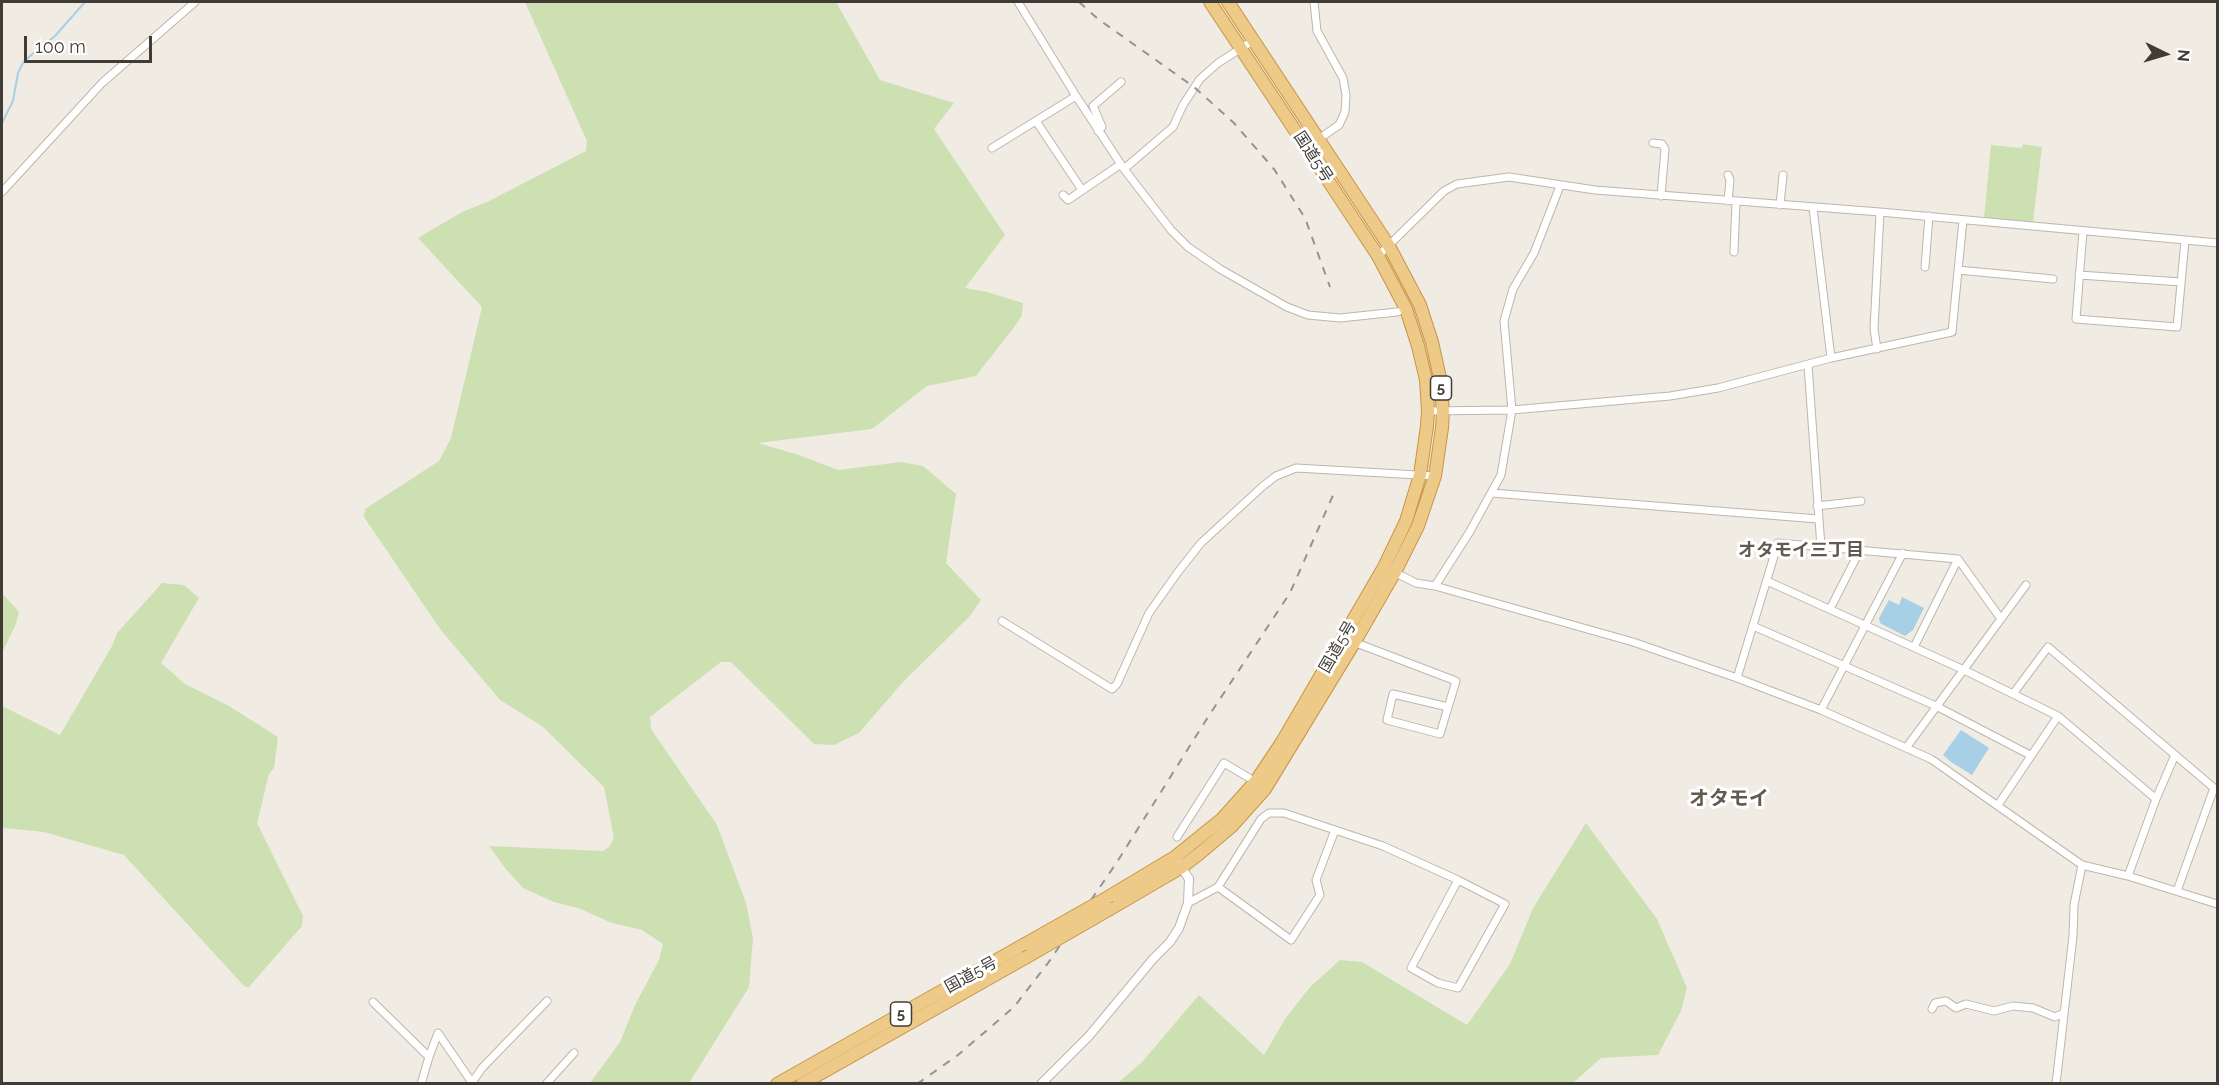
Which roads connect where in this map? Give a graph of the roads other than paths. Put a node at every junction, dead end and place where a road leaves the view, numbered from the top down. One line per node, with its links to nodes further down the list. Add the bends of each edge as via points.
1 (195, 2): 21 (street, via 102,83)
2 (1018, 2): 9 (street)
3 (1210, 2): 7 (highway, 国道5号 / 5)
4 (1228, 2): 6 (highway, 国道5号 / 5)
5 (1314, 2): 12 (street, via 1317,31 1343,78 1346,95 1339,125)
6 (1254, 40): 7 (street); 12 (highway, 国道5号 / 5)
7 (1242, 48): 14 (highway, 国道5号 / 5); 16 (street, via 1200,79 1173,128)
8 (1121, 82): 11 (street, via 1093,106 1102,127)
9 (1076, 96): 10 (street); 11 (street)
10 (1036, 121): 15 (street); 20 (street)
11 (1098, 131): 16 (street)
12 (1319, 139): 14 (street); 33 (highway, 国道5号 / 5)
13 (1653, 143): 23 (street, via 1662,144 1665,149)
14 (1307, 147): 35 (highway, 国道5号 / 5)
15 (992, 148)
16 (1122, 166): 20 (street); 41 (street, via 1171,231 1188,247 1287,307 1308,315 1340,318)
17 (1728, 174): 24 (street)
18 (1783, 175): 25 (street)
19 (1560, 186): 23 (street); 33 (street, via 1509,177 1457,184 1444,191); 45 (street, via 1534,253 1513,289 1504,321)
20 (1082, 190): 22 (street, via 1068,200)
21 (2, 192)
22 (1063, 195)
23 (1661, 196): 24 (street)
24 (1732, 202): 25 (street); 34 (street)
25 (1780, 205): 26 (street)
26 (1813, 208): 27 (street); 43 (street)
27 (1880, 212): 28 (street); 42 (street, via 1874,329)
28 (1929, 216): 29 (street); 36 (street)
29 (1963, 220): 30 (street); 37 (street)
30 (2084, 231): 31 (street); 38 (street)
31 (2185, 240): 32 (street); 40 (street)
32 (2217, 243)
33 (1389, 246): 35 (street); 47 (highway, 国道5号 / 5, via 1420,305 1440,378)
34 (1734, 252)
35 (1378, 256): 41 (highway, 国道5号 / 5)
36 (1925, 267)
37 (1958, 270): 39 (street); 42 (street, via 1952,332)
38 (2079, 275): 40 (street); 40 (street, via 2076,319 2177,327)
39 (2054, 279)
40 (2181, 282)
41 (1406, 309): 46 (highway, 国道5号 / 5, via 1426,380)
42 (1877, 349): 43 (street)
43 (1831, 358): 44 (street)
44 (1808, 365): 45 (street, via 1670,396); 52 (street)
45 (1512, 410): 47 (street); 50 (street, via 1501,475)
46 (1428, 411): 47 (street); 48 (highway, 国道5号 / 5)
47 (1443, 411): 49 (highway, 国道5号 / 5)
48 (1420, 475): 49 (street); 58 (highway, 国道5号 / 5); 64 (street, via 1296,468 1276,476 1201,543 1178,572 1149,613 1112,688)
49 (1435, 476): 58 (highway, 国道5号 / 5, via 1418,526)
50 (1492, 493): 53 (street); 61 (street)
51 (1861, 501): 52 (street)
52 (1817, 506): 53 (street)
53 (1818, 519): 54 (street)
54 (1821, 547): 55 (street); 59 (street, via 1778,543)
55 (1860, 550): 56 (street); 62 (street)
56 (1903, 553): 57 (street); 66 (street)
57 (1958, 559): 63 (street); 68 (street)
58 (1390, 570): 61 (street, via 1416,583); 67 (highway, 国道5号 / 5)
59 (1767, 581): 62 (street); 65 (street)
60 (2026, 585): 63 (street)
61 (1435, 586): 71 (street, via 1633,642)
62 (1830, 609): 66 (street)
63 (2001, 620): 70 (street)
64 (1002, 621)
65 (1753, 626): 69 (street); 71 (street)
66 (1865, 626): 68 (street); 69 (street)
67 (1349, 640): 74 (street, via 1456,681); 80 (highway, 国道5号 / 5)
68 (1914, 647): 70 (street)
69 (1844, 667): 73 (street); 75 (street)
70 (1964, 670): 72 (street); 73 (street)
71 (1737, 678): 75 (street)
72 (2013, 694): 76 (street); 79 (street, via 2048,646)
73 (1936, 706): 77 (street); 78 (street)
74 (1448, 707): 74 (street, via 1440,734 1387,720 1393,694)
75 (1821, 711): 77 (street)
76 (2058, 716): 78 (street); 81 (street)
77 (1906, 748): 82 (street, via 1930,759)
78 (2031, 755): 82 (street)
79 (2175, 755): 81 (street); 90 (street, via 2214,788)
80 (1261, 785): 84 (street, via 1224,763); 85 (highway, 国道5号 / 5, via 1230,827)
81 (2156, 799): 87 (street)
82 (1998, 805): 86 (street)
83 (1335, 830): 88 (street, via 1383,846); 89 (street, via 1284,813 1269,813 1261,819); 89 (street, via 1316,880 1320,895 1291,940)
84 (1177, 837)
85 (1179, 862): 91 (street, via 1189,879); 102 (highway, 国道5号 / 5, bridge, via 1110,896); 103 (highway, 国道5号 / 5, bridge, via 1110,909)
86 (2082, 865): 87 (street); 96 (street, via 2074,905)
87 (2128, 876): 90 (street)
88 (1458, 880): 88 (street, via 1411,968 1438,983 1458,988 1505,904)
89 (1218, 887): 91 (street)
90 (2177, 891): 92 (street)
91 (1188, 903): 104 (street, via 1170,942 1089,1036)
92 (2217, 904)
93 (547, 1001): 100 (street)
94 (373, 1002): 98 (street)
95 (1932, 1009): 96 (street, via 1935,1003 1946,1001 1956,1008 1966,1004 1994,1011 2013,1006 2033,1008 2055,1017)
96 (2064, 1013): 105 (street)
97 (574, 1053): 101 (street)
98 (429, 1056): 99 (street); 100 (street, via 438,1033)
99 (421, 1083)
100 (472, 1083)
101 (546, 1083)
102 (777, 1083)
103 (802, 1083)
104 (1041, 1083)
105 (2056, 1083)

